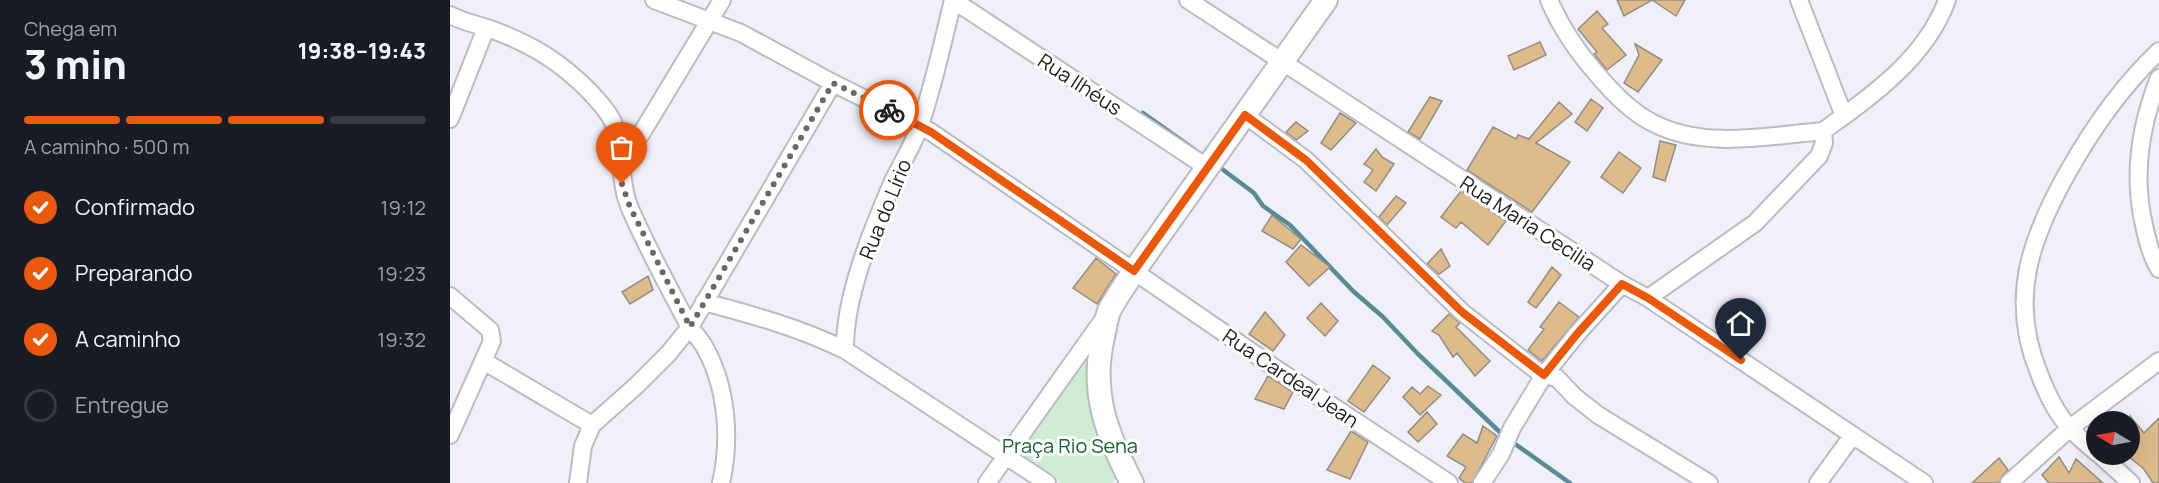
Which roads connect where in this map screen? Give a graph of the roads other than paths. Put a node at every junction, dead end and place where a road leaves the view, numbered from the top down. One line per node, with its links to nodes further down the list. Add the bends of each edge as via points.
1 (654, 0): 10 (street, Rua Cardeal Jean)
2 (722, 0): 10 (street)
3 (953, 0): 19 (street, Rua do Lírio); 22 (street, Rua Ilhéus)
4 (1188, 0): 13 (street, Rua Maria Cecilia)
5 (1326, 0): 13 (main road)
6 (1549, 0): 20 (street, via 1560,26 1586,63 1613,93 1650,122 1689,135 1714,138)
7 (1799, 0): 17 (street)
8 (1947, 0): 17 (street, via 1942,15 1910,62)
9 (450, 15): 11 (street)
10 (710, 21): 15 (street, Rua Cardeal Jean, via 741,33); 21 (street, via 641,134)
11 (486, 28): 18 (street); 21 (street, via 521,41 568,72 605,109)
12 (2159, 51): 37 (street, via 2121,91 2077,154 2048,209 2030,261 2023,310 2025,332 2042,381)
13 (1281, 62): 16 (main road); 25 (street, Rua Maria Cecilia)
14 (2159, 78): 23 (street, via 2144,122 2137,170 2139,205)
15 (833, 83): 19 (street, Rua Cardeal Jean); 28 (street)
16 (1245, 115): 22 (main road); 34 (street, via 1306,160 1462,312)
17 (1844, 116): 20 (street)
18 (450, 118)
19 (920, 126): 24 (street, Rua Cardeal Jean); 31 (street, Rua do Lírio, via 873,232 854,289)
20 (1823, 131): 27 (street, via 1819,156 1755,223)
21 (620, 147): 30 (street, via 622,184 630,207)
22 (1208, 168): 24 (main road)
23 (2159, 269)
24 (1134, 271): 29 (main road); 48 (street, Rua Cardeal Jean)
25 (1622, 284): 27 (street, Rua Maria Cecilia); 34 (street)
26 (450, 296): 33 (street, via 490,330 492,341)
27 (1648, 298): 39 (street, Rua Maria Cecilia)
28 (704, 303): 30 (street); 31 (street, via 788,326)
29 (1109, 311): 41 (street); 43 (main road, via 1097,385 1100,405)
30 (690, 327): 36 (street, via 668,354); 45 (street, via 704,346 722,393 726,448)
31 (845, 350): 41 (street)
32 (2159, 361): 37 (street)
33 (485, 362): 35 (street); 36 (street)
34 (1544, 375): 49 (street); 50 (street, via 1557,378 1582,404)
35 (455, 409): 38 (street)
36 (592, 425): 44 (street, via 583,446)
37 (2070, 428): 40 (street); 53 (street)
38 (450, 435)
39 (1853, 435): 51 (street); 52 (street, Rua Maria Cecilia)
40 (2086, 443)
41 (1005, 457): 46 (street); 47 (street)
42 (2111, 465): 54 (street)
43 (1129, 482)
44 (578, 483)
45 (721, 483)
46 (987, 483)
47 (1047, 483)
48 (1449, 483)
49 (1482, 483)
50 (1709, 483)
51 (1818, 483)
52 (1924, 483)
53 (2009, 483)
54 (2131, 483)

